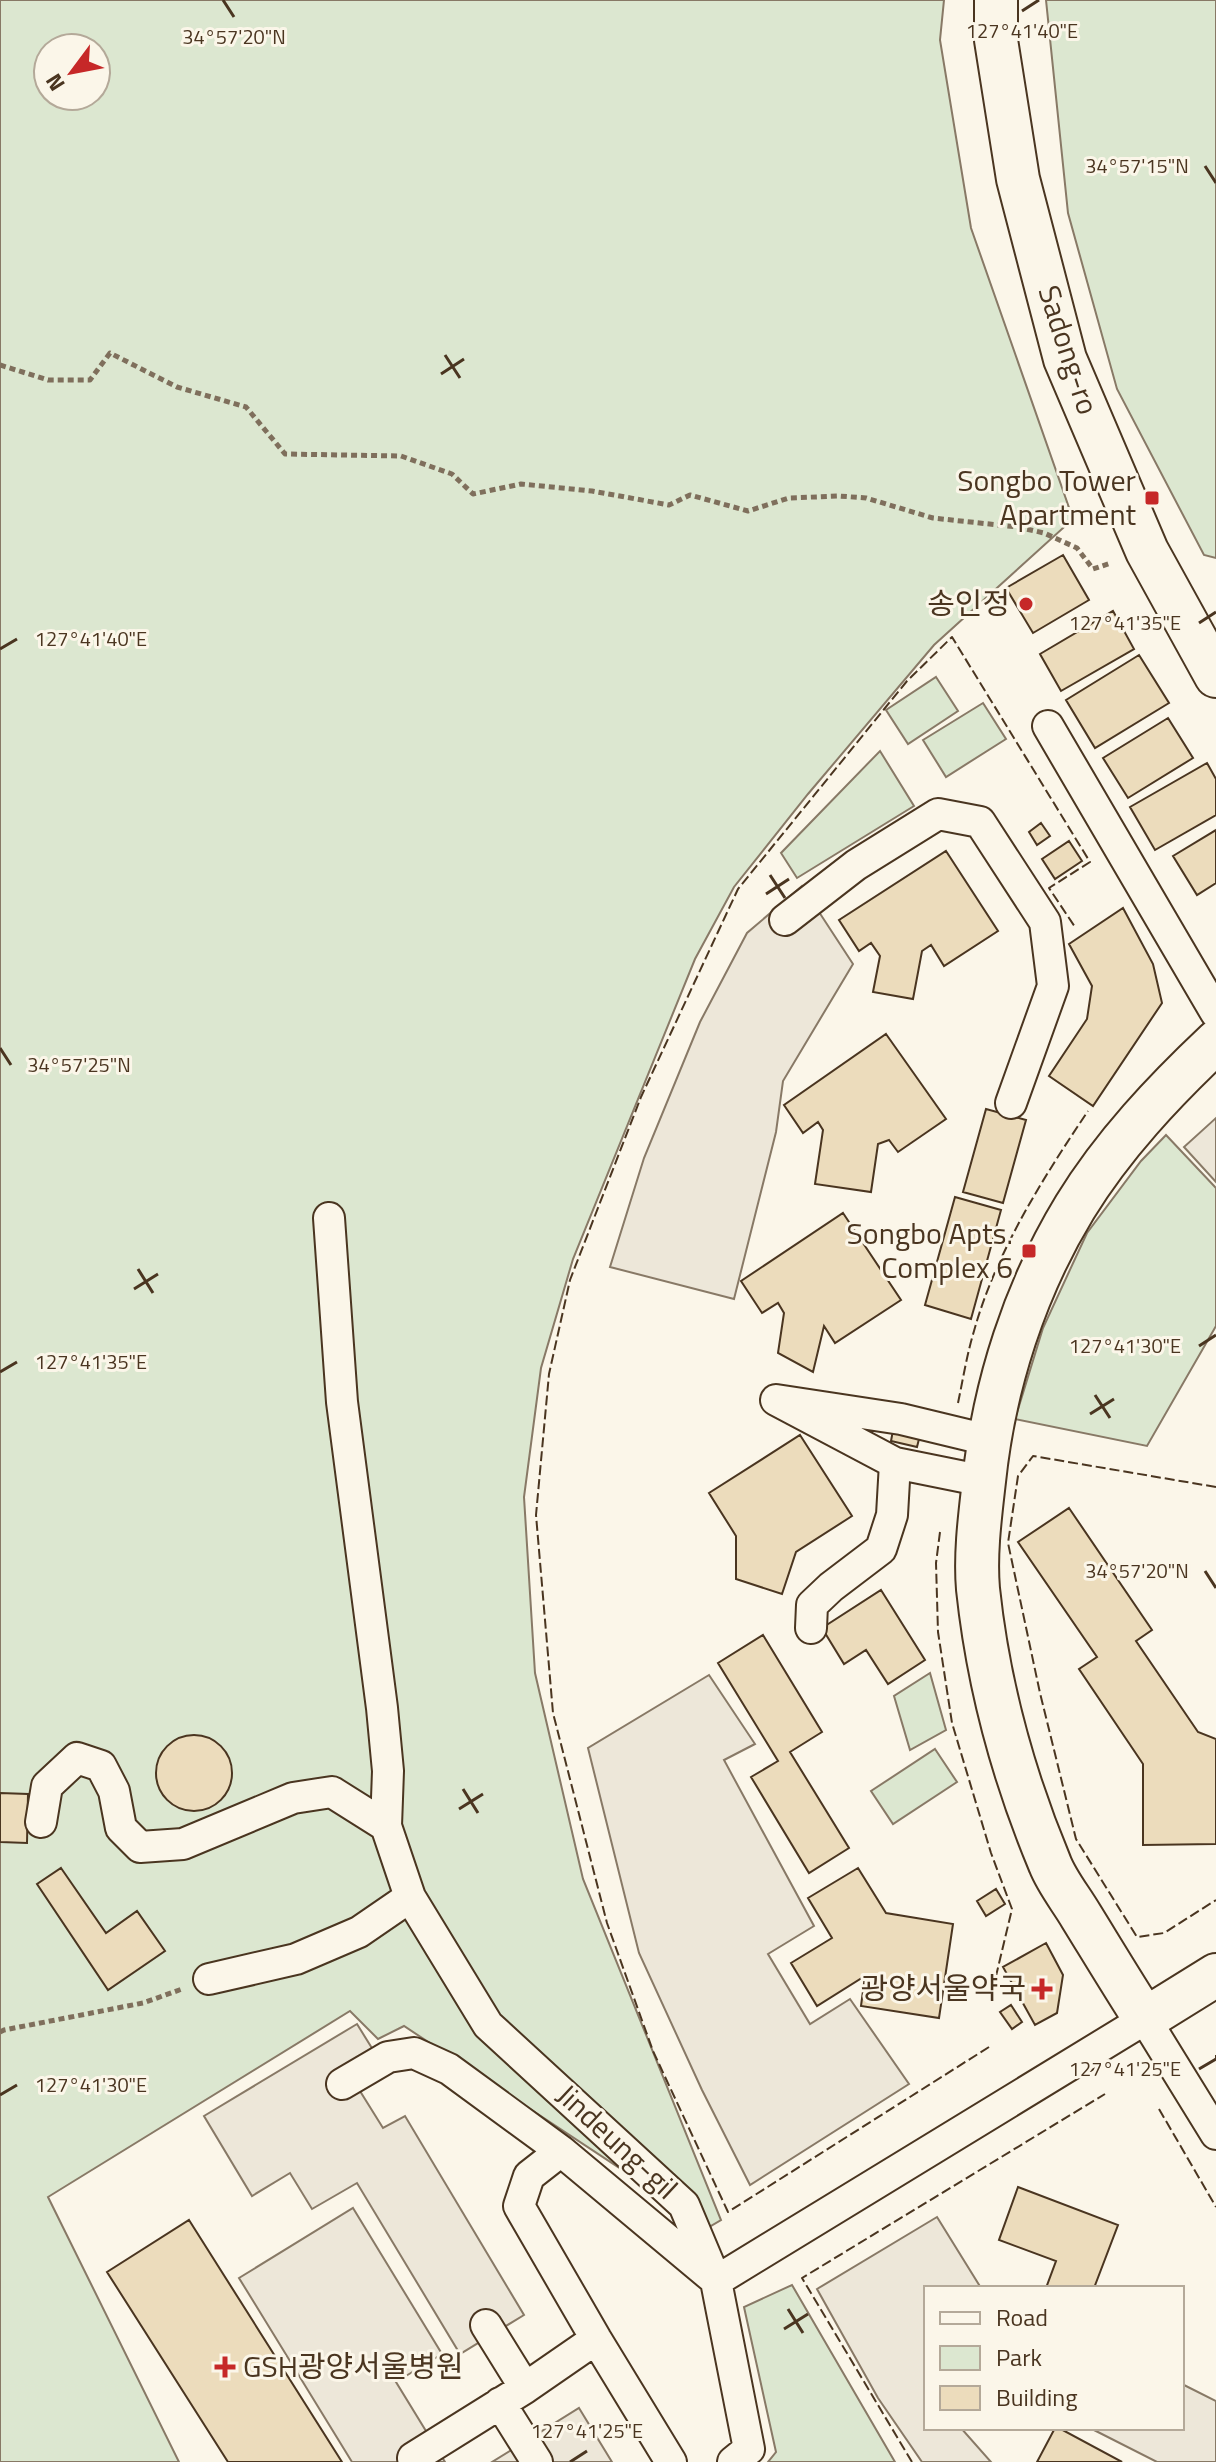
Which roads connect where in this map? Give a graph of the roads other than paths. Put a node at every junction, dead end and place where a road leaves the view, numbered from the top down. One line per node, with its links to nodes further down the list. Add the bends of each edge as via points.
1 (996, 0): 2 (street, Sadong-ro, via 996,40 1018,179 1065,359 1147,551)
2 (1210, 653)
3 (1048, 726): 5 (street)
4 (785, 920): 7 (street, via 856,865 938,814 980,822 1045,922 1053,986)
5 (1216, 1013)
6 (1216, 1042): 9 (street, via 1171,1084 1076,1205 1034,1285)
7 (1011, 1103)
8 (329, 1218): 13 (street, via 342,1402 388,1771)
9 (986, 1461): 10 (street); 10 (street, via 901,1419 776,1400); 17 (street, via 978,1587 992,1677 1015,1769 1051,1867)
10 (895, 1463): 11 (street, via 892,1515 881,1549 812,1605)
11 (811, 1628)
12 (41, 1822): 13 (street, via 47,1786 77,1758 101,1766 114,1791 121,1828 140,1847 183,1844 293,1798 332,1792)
13 (386, 1826): 14 (street, Jindeung-gil)
14 (410, 1897): 16 (street, via 359,1932 296,1959); 21 (street, Jindeung-gil, via 488,2025 684,2205)
15 (1216, 1975): 17 (street)
16 (209, 1979)
17 (1145, 2019): 19 (street); 21 (street)
18 (342, 2084): 20 (street, via 388,2057 414,2053 449,2069)
19 (1216, 2134)
20 (561, 2151): 21 (street); 23 (street, via 529,2176 519,2206)
21 (716, 2281): 28 (street, Jindeung-gil, via 749,2449)
22 (486, 2325): 24 (street)
23 (596, 2339): 24 (street); 27 (street)
24 (512, 2396): 25 (street); 26 (street)
25 (413, 2458)
26 (537, 2462)
27 (671, 2462)
28 (733, 2462)

